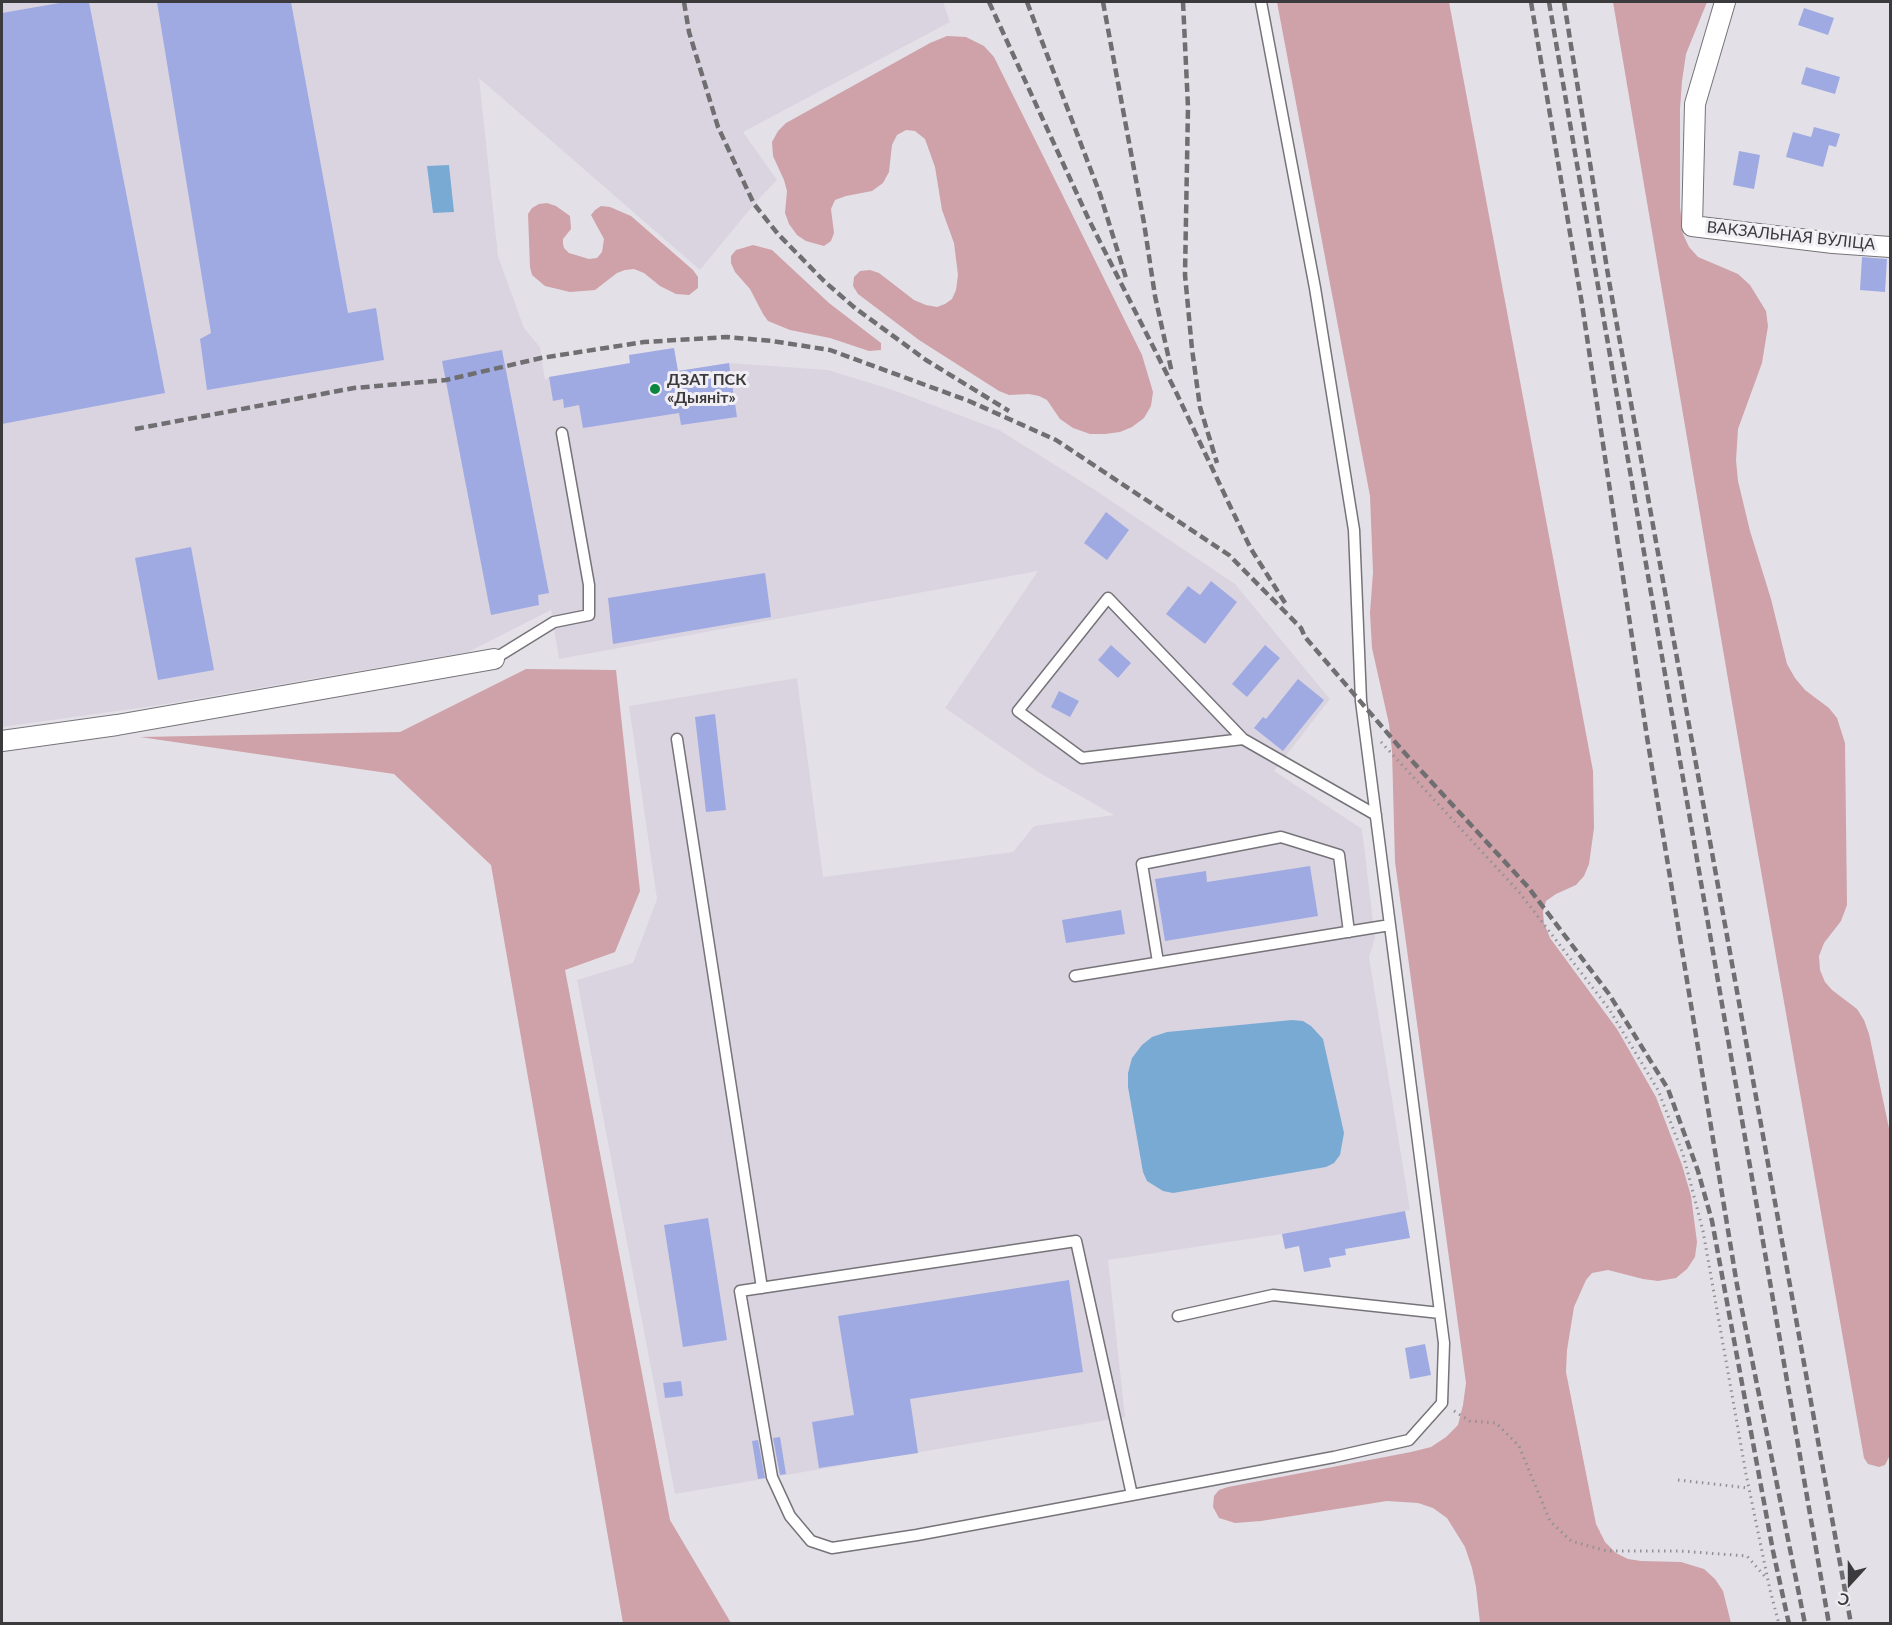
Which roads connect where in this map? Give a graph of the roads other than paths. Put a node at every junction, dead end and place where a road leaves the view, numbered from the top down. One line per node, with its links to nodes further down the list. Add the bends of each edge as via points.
1 (1261, 2): 9 (lane, via 1315,288 1354,530 1361,701)
2 (1725, 2): 3 (street, ВАКЗАЛЬНАЯ ВУЛІЦА, via 1695,104 1692,226)
3 (1890, 247)
4 (562, 433): 5 (lane, via 589,585 589,615 554,622)
5 (494, 659): 8 (street)
6 (677, 739): 14 (lane)
7 (1243, 739): 7 (lane, via 1108,598 1018,711 1082,758); 9 (lane)
8 (2, 741)
9 (1376, 815): 10 (lane)
10 (1390, 925): 11 (lane); 15 (lane)
11 (1349, 932): 12 (lane); 12 (lane, via 1339,855 1281,837 1142,864)
12 (1158, 963): 13 (lane)
13 (1075, 976)
14 (762, 1288): 17 (lane, via 1076,1241); 17 (lane, via 740,1291 772,1477 790,1516 811,1542 832,1548)
15 (1440, 1313): 16 (lane, via 1273,1295); 17 (lane, via 1444,1343 1442,1403 1408,1440)
16 (1178, 1316)
17 (1132, 1495)

